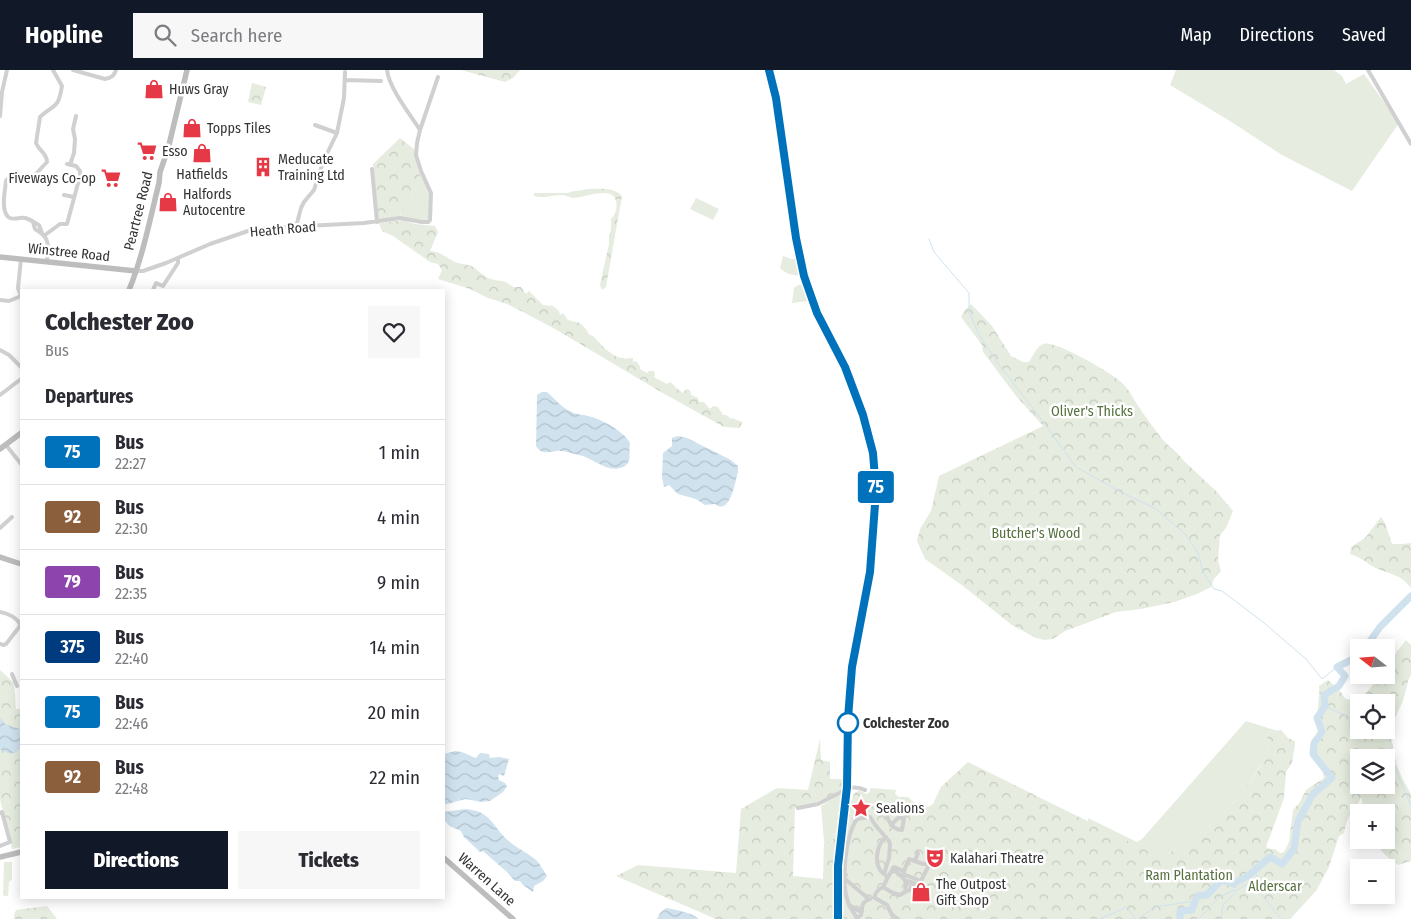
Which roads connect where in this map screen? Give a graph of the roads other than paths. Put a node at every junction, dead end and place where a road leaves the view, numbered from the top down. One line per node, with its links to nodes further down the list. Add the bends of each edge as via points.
1 (7, 70): 13 (street)
2 (52, 70): 24 (street, via 62,86 61,94 56,105 40,117 36,143 46,155 47,162 34,176 12,175 6,181 3,210 5,215 28,219 35,229)
3 (73, 70): 4 (street, via 105,79 114,75)
4 (116, 70)
5 (187, 70): 29 (main road, Peartree Road)
6 (387, 70): 16 (street, via 388,78)
7 (768, 70): 53 (main road, via 776,98 805,282 845,367 873,453 876,491 870,572 852,667)
8 (1368, 70): 18 (street)
9 (345, 72): 11 (street)
10 (438, 77): 16 (street)
11 (345, 80): 12 (street); 17 (street)
12 (381, 81)
13 (0, 116)
14 (76, 116): 21 (street, via 74,153 68,165 76,166 80,172)
15 (315, 125): 17 (street)
16 (420, 130): 22 (street, Heath Road, via 416,155 431,193 430,220 422,222 400,218)
17 (337, 133): 23 (street, via 314,190 301,208)
18 (1411, 144)
19 (372, 169): 22 (street)
20 (64, 194): 21 (street)
21 (74, 198): 24 (street, via 67,224 60,224)
22 (377, 222): 23 (street, Heath Road)
23 (296, 227): 26 (street, Heath Road, via 248,231)
24 (44, 234): 28 (street)
25 (0, 257): 27 (main road, Winstree Road)
26 (178, 258): 29 (street, Heath Road); 31 (street, via 163,286 156,282)
27 (21, 259): 28 (main road, Winstree Road); 32 (street)
28 (47, 262): 29 (main road, Winstree Road)
29 (136, 271): 30 (main road, Peartree Road)
30 (129, 289)
31 (153, 289)
32 (20, 293)
33 (20, 296): 34 (street)
34 (0, 300)
35 (0, 350): 36 (street)
36 (20, 366)
37 (20, 380): 38 (street)
38 (0, 395)
39 (20, 434): 40 (main road)
40 (6, 445): 41 (main road); 42 (street)
41 (0, 449)
42 (20, 463)
43 (12, 517): 44 (street)
44 (0, 528)
45 (0, 558): 46 (main road)
46 (20, 564)
47 (0, 612): 48 (street, via 20,622)
48 (17, 631): 49 (street); 50 (street, via 6,644)
49 (20, 635)
50 (0, 644)
51 (12, 674): 52 (street, via 17,683)
52 (20, 679)
53 (847, 789): 54 (street); 55 (street, via 815,805); 83 (main road, via 838,866)
54 (865, 790)
55 (798, 808)
56 (0, 813): 60 (street, via 10,842)
57 (887, 817): 58 (street)
58 (891, 825)
59 (886, 837): 66 (street, via 890,845); 69 (street, via 877,852 880,872); 71 (street, via 870,817 857,819 848,838)
60 (0, 846)
61 (20, 852): 63 (main road)
62 (918, 853): 65 (street)
63 (0, 857)
64 (445, 859): 82 (main road, Warren Lane)
65 (915, 861): 68 (street, via 909,859); 73 (street, via 930,863)
66 (888, 862): 67 (street); 69 (street)
67 (894, 867): 68 (street); 69 (street); 70 (street)
68 (904, 871): 72 (street)
69 (886, 876): 75 (street)
70 (901, 876): 72 (street); 72 (street)
71 (845, 879): 78 (street); 79 (street)
72 (908, 880): 73 (street); 74 (street); 76 (street)
73 (921, 881): 74 (street)
74 (919, 886): 76 (street, via 912,886)
75 (882, 887): 76 (street, via 900,895); 77 (street)
76 (909, 890)
77 (875, 898): 78 (street); 84 (street)
78 (869, 899): 80 (street, via 862,906)
79 (848, 905): 80 (street); 81 (street)
80 (862, 911): 81 (street)
81 (857, 918)
82 (513, 919)
83 (838, 919)
84 (898, 919)

